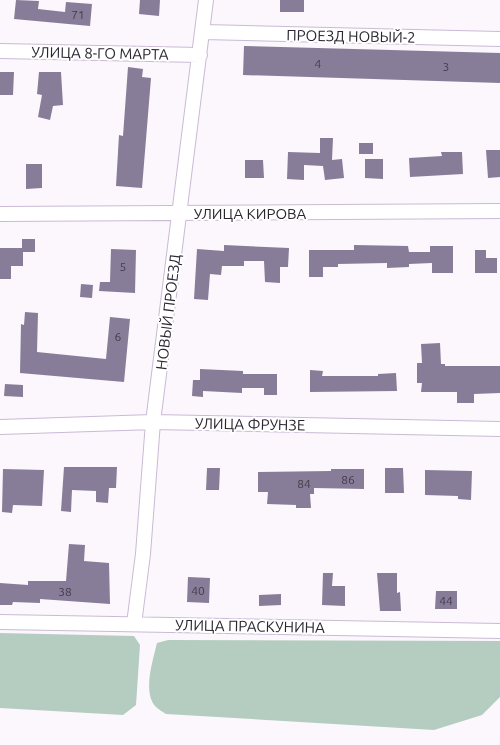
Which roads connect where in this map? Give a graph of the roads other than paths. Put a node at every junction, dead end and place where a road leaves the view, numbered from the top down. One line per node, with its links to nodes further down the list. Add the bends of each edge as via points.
1 (206, 0): 2 (street, НОВЫЙ ПРОЕЗД)
2 (203, 32): 3 (street, ПРОЕЗД НОВЫЙ-2); 5 (street, НОВЫЙ ПРОЕЗД)
3 (500, 39)
4 (0, 51): 5 (street, УЛИЦА 8-ГО МАРТА)
5 (200, 55): 8 (street, НОВЫЙ ПРОЕЗД)
6 (500, 211): 8 (street, УЛИЦА КИРОВА)
7 (0, 214): 8 (street, УЛИЦА КИРОВА)
8 (180, 214): 9 (street, НОВЫЙ ПРОЕЗД)
9 (153, 422): 10 (street, УЛИЦА ФРУНЗЕ); 11 (street, УЛИЦА ФРУНЗЕ); 13 (street, НОВЫЙ ПРОЕЗД)
10 (0, 427)
11 (500, 429)
12 (0, 622): 13 (street, УЛИЦА ПРАСКУНИНА)
13 (134, 624): 14 (street, УЛИЦА ПРАСКУНИНА)
14 (500, 632)

